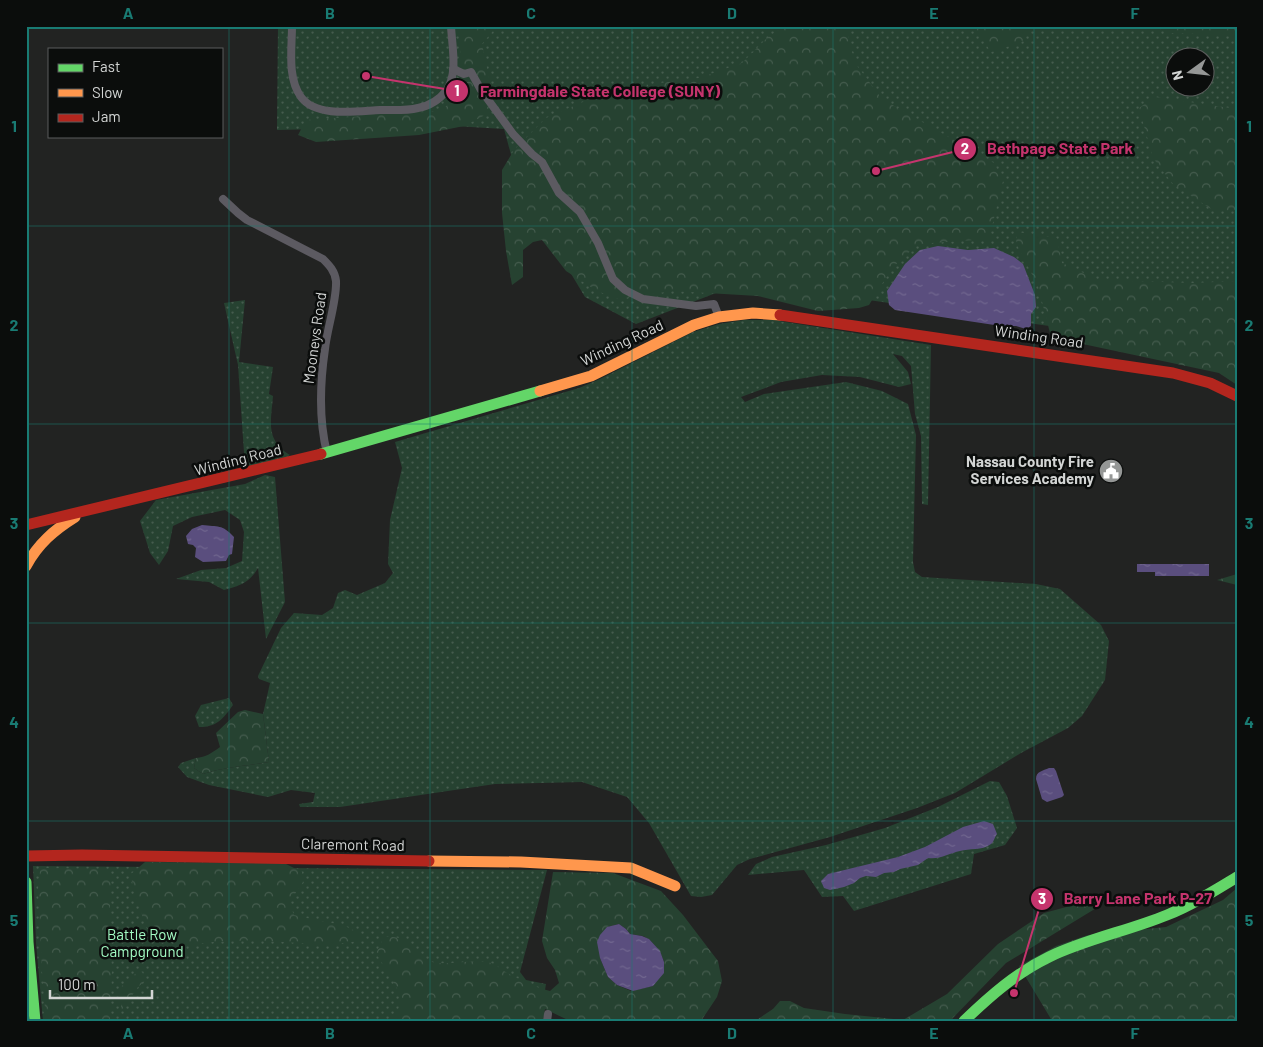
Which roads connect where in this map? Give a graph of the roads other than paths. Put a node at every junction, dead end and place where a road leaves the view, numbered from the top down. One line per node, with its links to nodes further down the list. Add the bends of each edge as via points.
1 (292, 26): 3 (street, via 293,80 302,98 316,108 344,112 418,108 439,98 447,90)
2 (451, 26): 3 (street)
3 (453, 69): 5 (street, via 464,74 471,72 513,134 542,162 559,193 580,212 613,279 643,298 696,306 714,304)
4 (223, 199): 7 (street, Mooneys Road, via 247,220 322,258 334,273 336,289 324,350 321,387)
5 (718, 317): 6 (street, Winding Road, via 753,313 796,316 1129,366 1191,377); 7 (street, Winding Road, via 694,325 590,376)
6 (1237, 396)
7 (328, 453): 8 (street, Winding Road)
8 (84, 512): 9 (street, Winding Road); 10 (street, via 46,537)
9 (26, 525)
10 (26, 566)
11 (26, 856): 14 (street, Claremont Road, via 82,854 521,862 631,868)
12 (1237, 877): 16 (street, via 1166,915 1078,944 1032,966 988,998)
13 (26, 882): 15 (street)
14 (675, 886)
15 (36, 1021)
16 (964, 1021)

